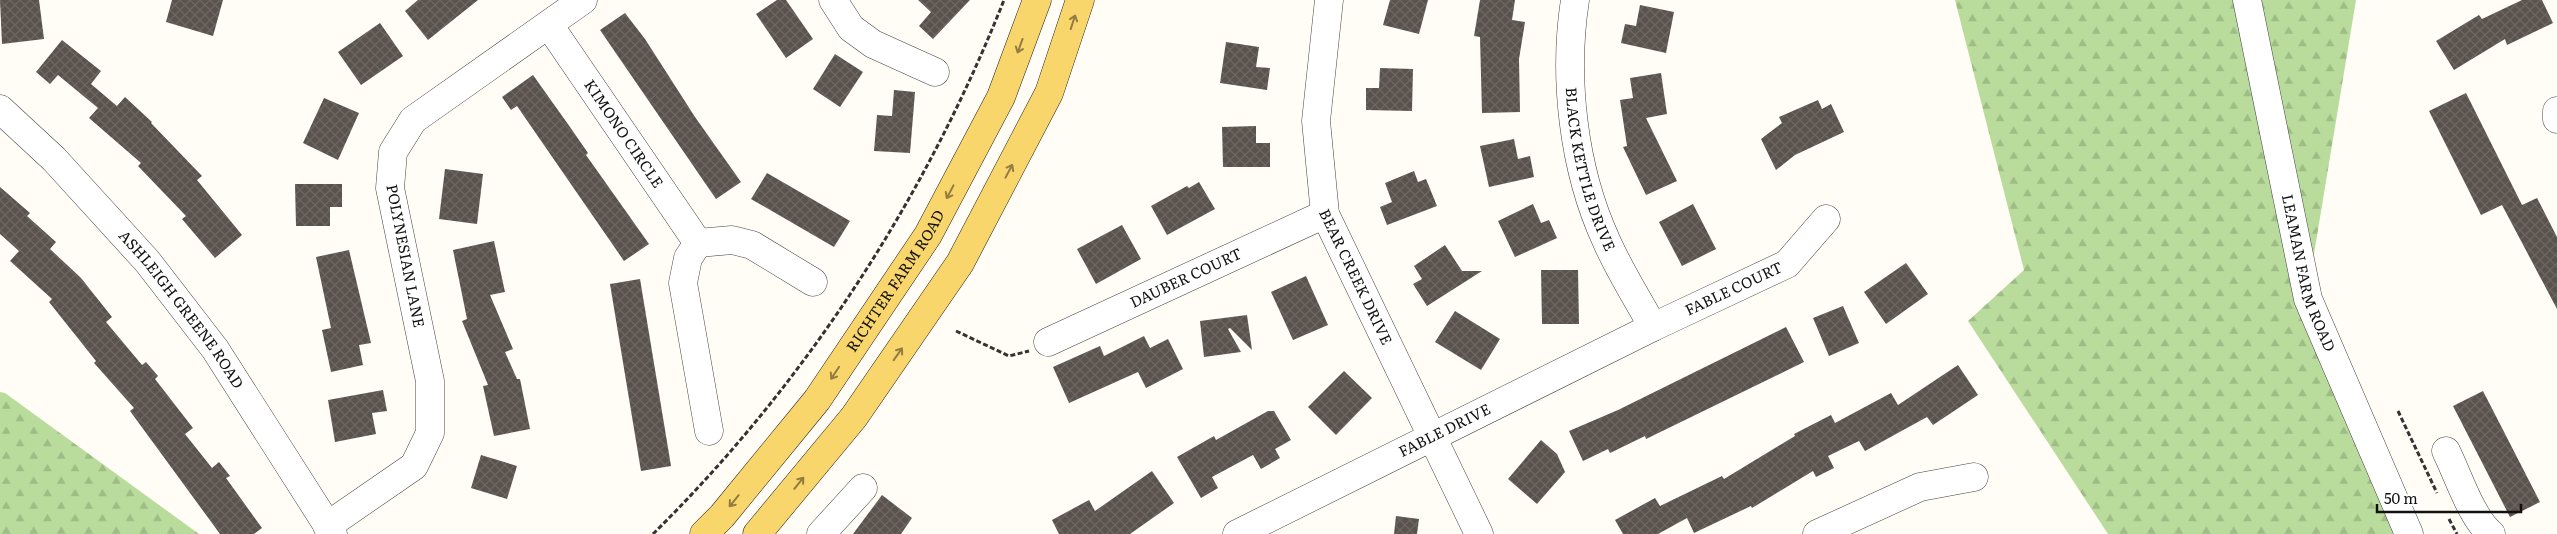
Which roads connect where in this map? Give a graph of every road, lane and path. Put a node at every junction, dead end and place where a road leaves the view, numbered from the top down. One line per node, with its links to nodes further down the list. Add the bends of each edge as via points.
1 (583, 0): 9 (street, POLYNESIAN LANE)
2 (833, 0): 10 (street, via 851,28 873,44)
3 (1004, 0): 28 (path, via 975,72 883,245 820,338 756,423)
4 (1037, 0): 29 (main road, RICHTER FARM ROAD, one-way to 29, via 1001,97 928,235 817,400)
5 (1080, 0): 30 (main road, one-way to 5, via 854,417 960,263 1049,93)
6 (1329, 0): 12 (street, BEAR CREEK DRIVE, via 1316,121)
7 (1575, 0): 16 (street, BLACK KETTLE DRIVE, via 1571,86 1577,155 1605,239)
8 (2247, 0): 35 (street, LEAMAN FARM ROAD, via 2308,299)
9 (548, 25): 14 (street, KIMONO CIRCLE); 27 (street, POLYNESIAN LANE, via 413,120 393,152 390,188 430,381 430,434 414,466)
10 (935, 72)
11 (0, 109): 27 (street, ASHLEIGH GREENE ROAD, via 54,159 147,261 215,349)
12 (1325, 214): 18 (street, DAUBER COURT); 21 (street, BEAR CREEK DRIVE)
13 (1826, 219): 16 (street, FABLE COURT, via 1787,264)
14 (698, 243): 15 (street, via 732,240 752,245); 20 (street, via 688,258 684,282)
15 (812, 282)
16 (1652, 327): 21 (street, FABLE DRIVE)
17 (956, 331): 18 (path, via 1009,356 1025,354)
18 (1048, 342)
19 (2398, 411): 25 (path)
20 (709, 430)
21 (1433, 436): 32 (street, FABLE DRIVE); 33 (street, BEAR CREEK DRIVE)
22 (2446, 451): 37 (street, via 2475,512)
23 (1974, 477): 34 (street, via 1920,487)
24 (863, 488): 31 (street)
25 (2440, 499)
26 (2448, 516): 36 (path)
27 (330, 530)
28 (653, 534)
29 (704, 534)
30 (757, 534)
31 (821, 534)
32 (1237, 534)
33 (1479, 534)
34 (1817, 534)
35 (2409, 534)
36 (2456, 534)
37 (2491, 534)

